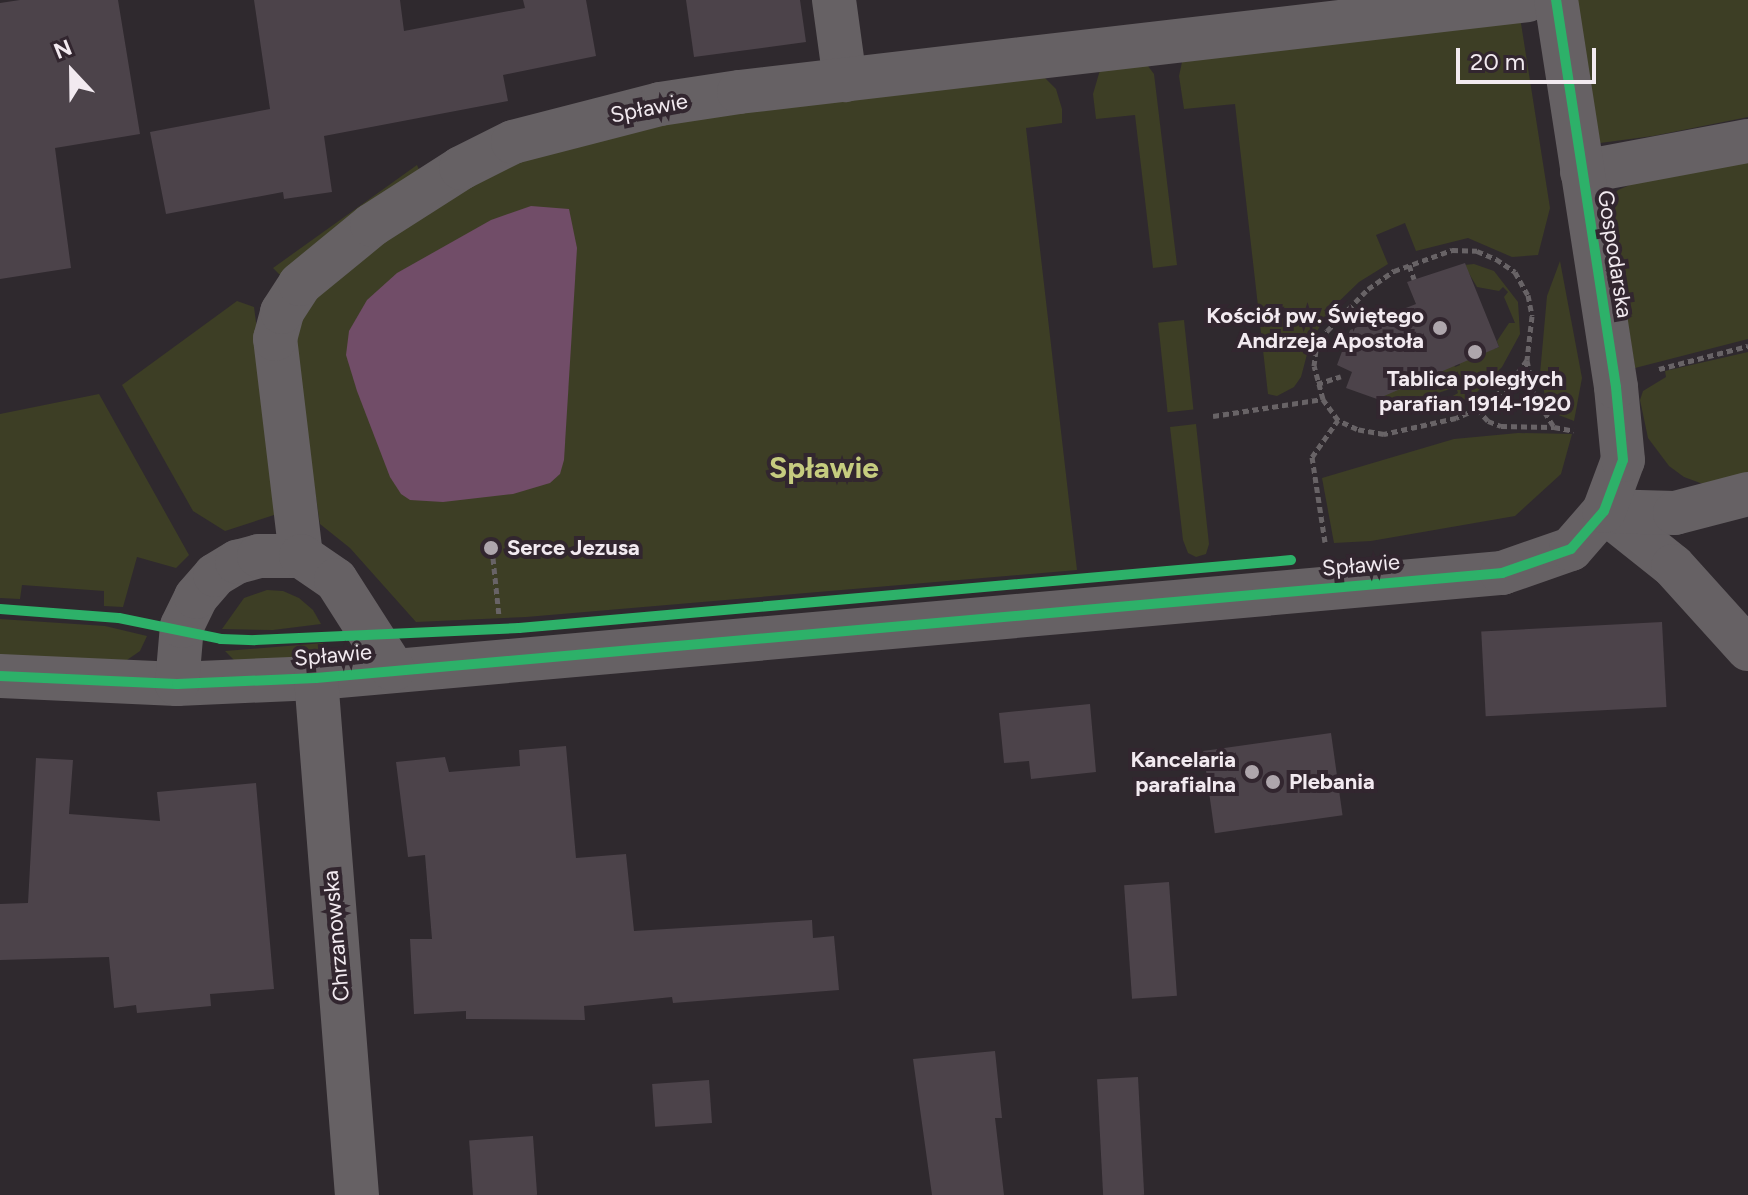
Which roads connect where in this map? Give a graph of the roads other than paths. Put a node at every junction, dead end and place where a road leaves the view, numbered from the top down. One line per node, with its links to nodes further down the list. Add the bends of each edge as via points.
1 (834, 0): 4 (street)
2 (1528, 0): 4 (street, Spławie)
3 (1556, 0): 6 (street, Gospodarska)
4 (845, 80): 9 (street, Spławie, via 660,104 513,142 415,194 300,284 282,312 275,339)
5 (1748, 141): 6 (street)
6 (1582, 172): 8 (street, Gospodarska, via 1623,460)
7 (1748, 494): 8 (street, via 1675,513)
8 (1604, 511): 10 (street, via 1673,566); 11 (street, Spławie, via 1571,549 1502,573)
9 (301, 556): 11 (street, via 347,593); 14 (street, via 259,556 215,575 196,597 182,626)
10 (1748, 649)
11 (393, 669): 13 (street, Spławie)
12 (0, 676): 14 (street, Spławie)
13 (316, 678): 14 (street, Spławie); 15 (street, Chrzanowska)
14 (177, 684)
15 (357, 1195)

